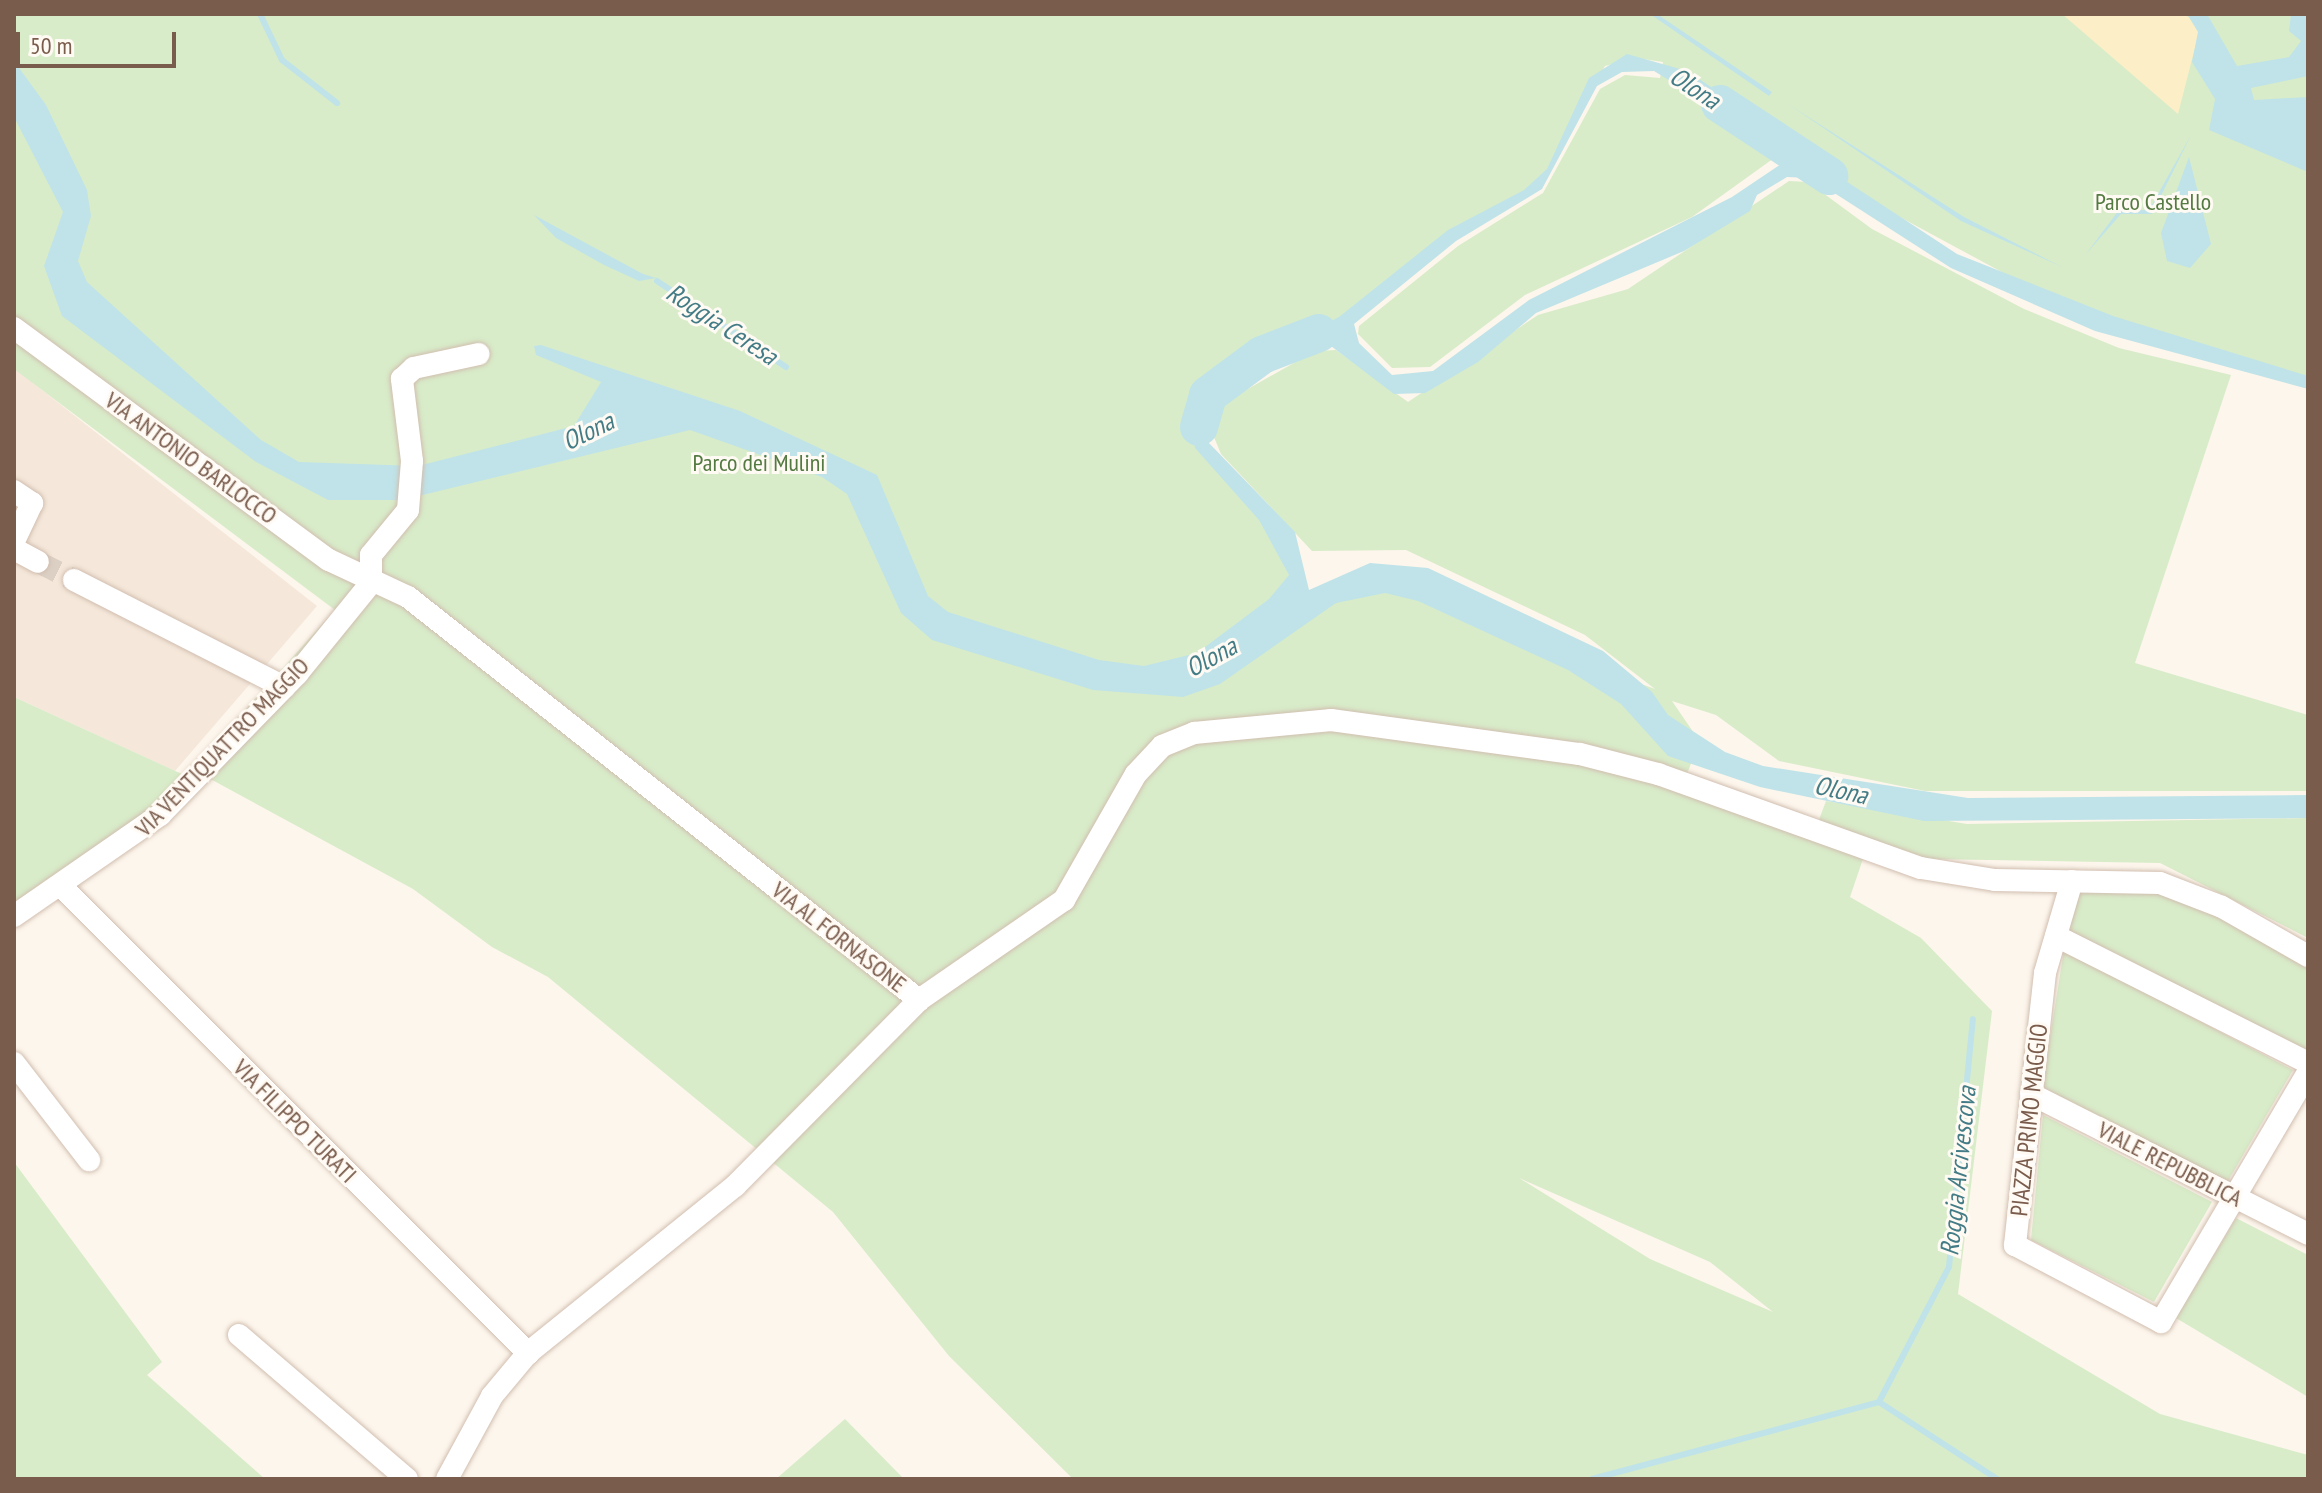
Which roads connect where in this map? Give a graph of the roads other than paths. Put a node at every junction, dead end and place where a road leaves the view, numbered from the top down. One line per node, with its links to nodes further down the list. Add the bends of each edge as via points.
1 (14, 328): 8 (street, VIA ANTONIO BARLOCCO, via 329,560)
2 (479, 354): 8 (street, via 414,368 402,379 412,461 408,510 371,555)
3 (14, 491): 4 (street, via 32,503)
4 (14, 541)
5 (14, 549): 6 (street)
6 (38, 562)
7 (74, 580): 9 (street)
8 (371, 583): 9 (street, VIA VENTIQUATTRO MAGGIO); 15 (street, VIA AL FORNASONE, via 408,597)
9 (284, 687): 11 (street, VIA VENTIQUATTRO MAGGIO, via 160,815)
10 (2072, 881): 13 (street, PIAZZA PRIMO MAGGIO); 14 (street, via 2160,883 2222,907); 15 (street, via 1995,880 1921,868 1580,754 1331,720 1194,733 1162,746 1136,774 1064,900)
11 (63, 888): 12 (street, VIA VENTIQUATTRO MAGGIO); 24 (street, VIA FILIPPO TURATI)
12 (14, 916)
13 (2056, 936): 17 (street); 19 (street, PIAZZA PRIMO MAGGIO, via 2045,973)
14 (2308, 956)
15 (919, 1000): 24 (street, VIA AL FORNASONE, via 735,1186)
16 (14, 1063): 20 (street)
17 (2308, 1063)
18 (2308, 1072): 21 (street, PIAZZA PRIMO MAGGIO)
19 (2031, 1094): 21 (street, VIALE REPUBBLICA); 21 (street, PIAZZA PRIMO MAGGIO, via 2015,1245 2161,1322)
20 (89, 1160)
21 (2234, 1196): 22 (street, VIALE REPUBBLICA)
22 (2308, 1234)
23 (239, 1335): 25 (street)
24 (528, 1353): 26 (street, VIA AL FORNASONE, via 492,1396)
25 (407, 1479)
26 (447, 1479)

